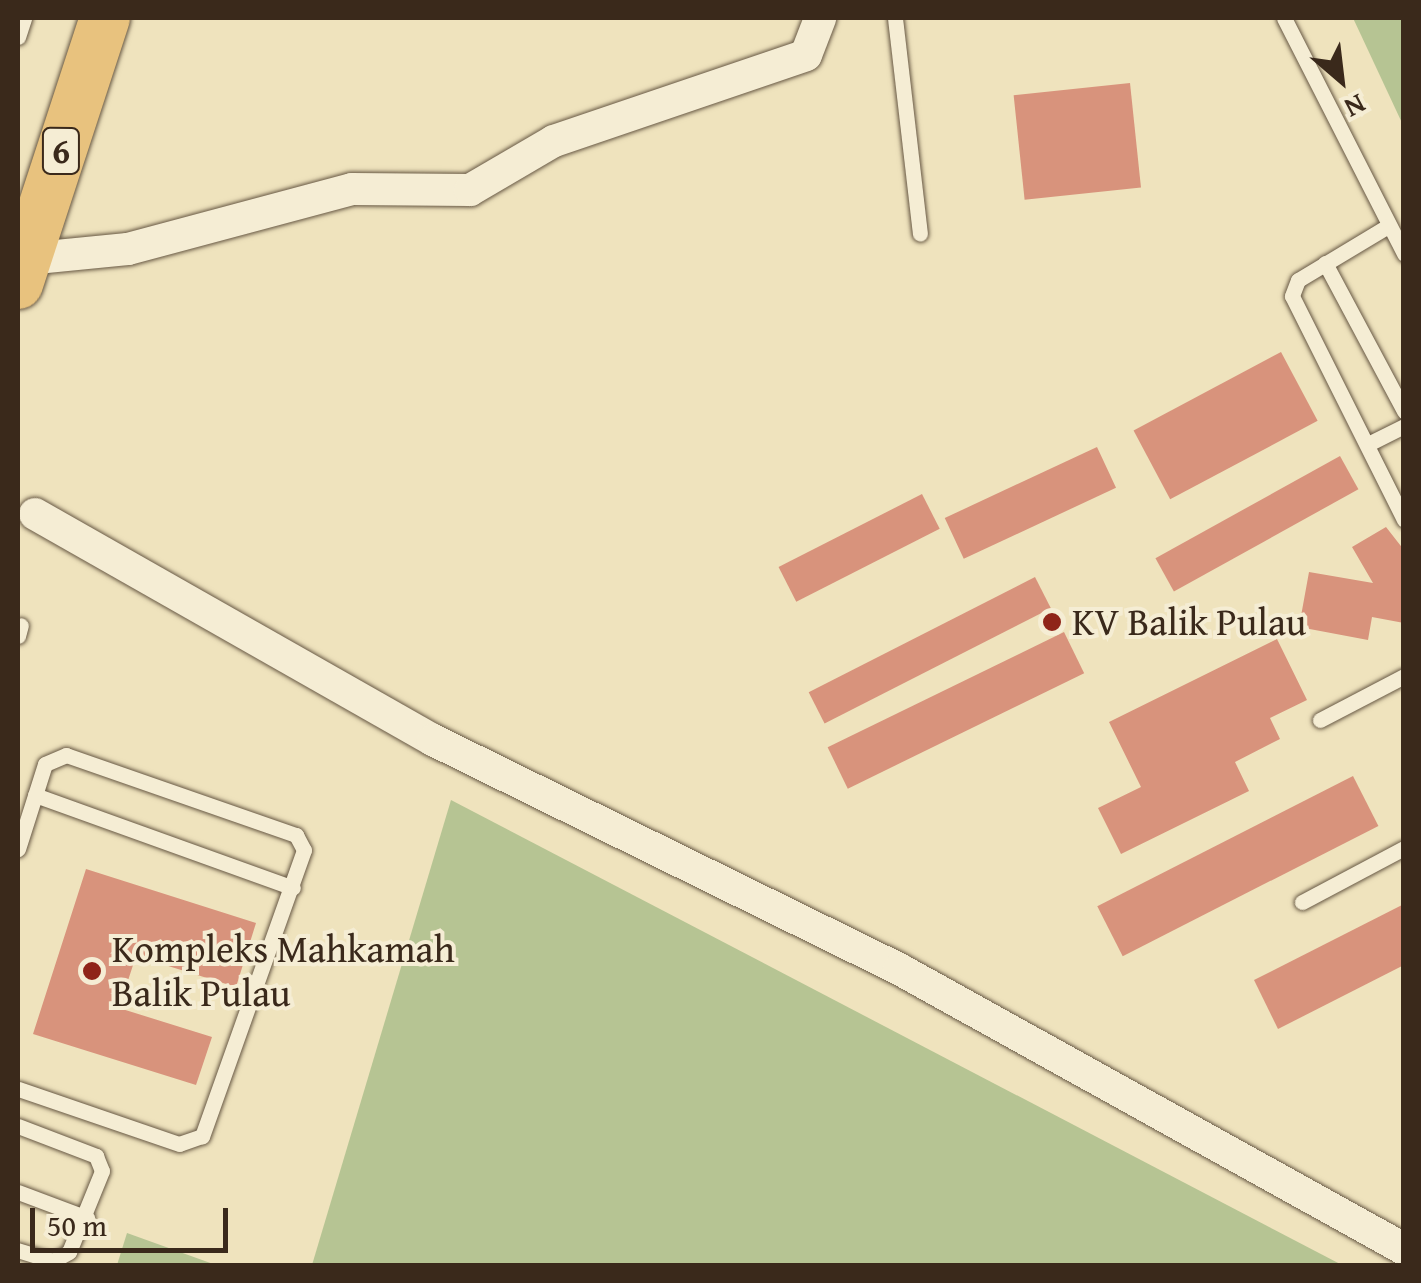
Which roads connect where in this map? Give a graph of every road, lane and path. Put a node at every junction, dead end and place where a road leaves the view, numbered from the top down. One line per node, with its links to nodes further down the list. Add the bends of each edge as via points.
1 (105, 18): 9 (main road, 6)
2 (820, 18): 9 (street, via 806,55 554,141 470,190 341,191)
3 (895, 18): 6 (lane)
4 (1284, 18): 5 (lane)
5 (1388, 226): 7 (lane); 8 (lane)
6 (920, 234)
7 (1404, 254)
8 (1325, 262): 10 (lane); 12 (lane, via 1298,280 1293,308)
9 (22, 272)
10 (1404, 411)
11 (1404, 426): 12 (lane)
12 (1368, 444): 14 (lane)
13 (35, 514): 26 (street, via 432,740 899,969)
14 (1404, 520)
15 (1404, 676): 16 (lane)
16 (1320, 720)
17 (35, 795): 19 (lane); 20 (lane); 20 (lane, via 45,764 58,754 296,834 303,859)
18 (1404, 848): 21 (lane)
19 (18, 849)
20 (293, 888): 22 (lane, via 196,1141 179,1144)
21 (1302, 902)
22 (18, 1089)
23 (18, 1126): 25 (lane, via 96,1156 102,1172)
24 (18, 1192): 25 (lane)
25 (88, 1218): 27 (lane, via 62,1258)
26 (1404, 1249)
27 (18, 1250)

